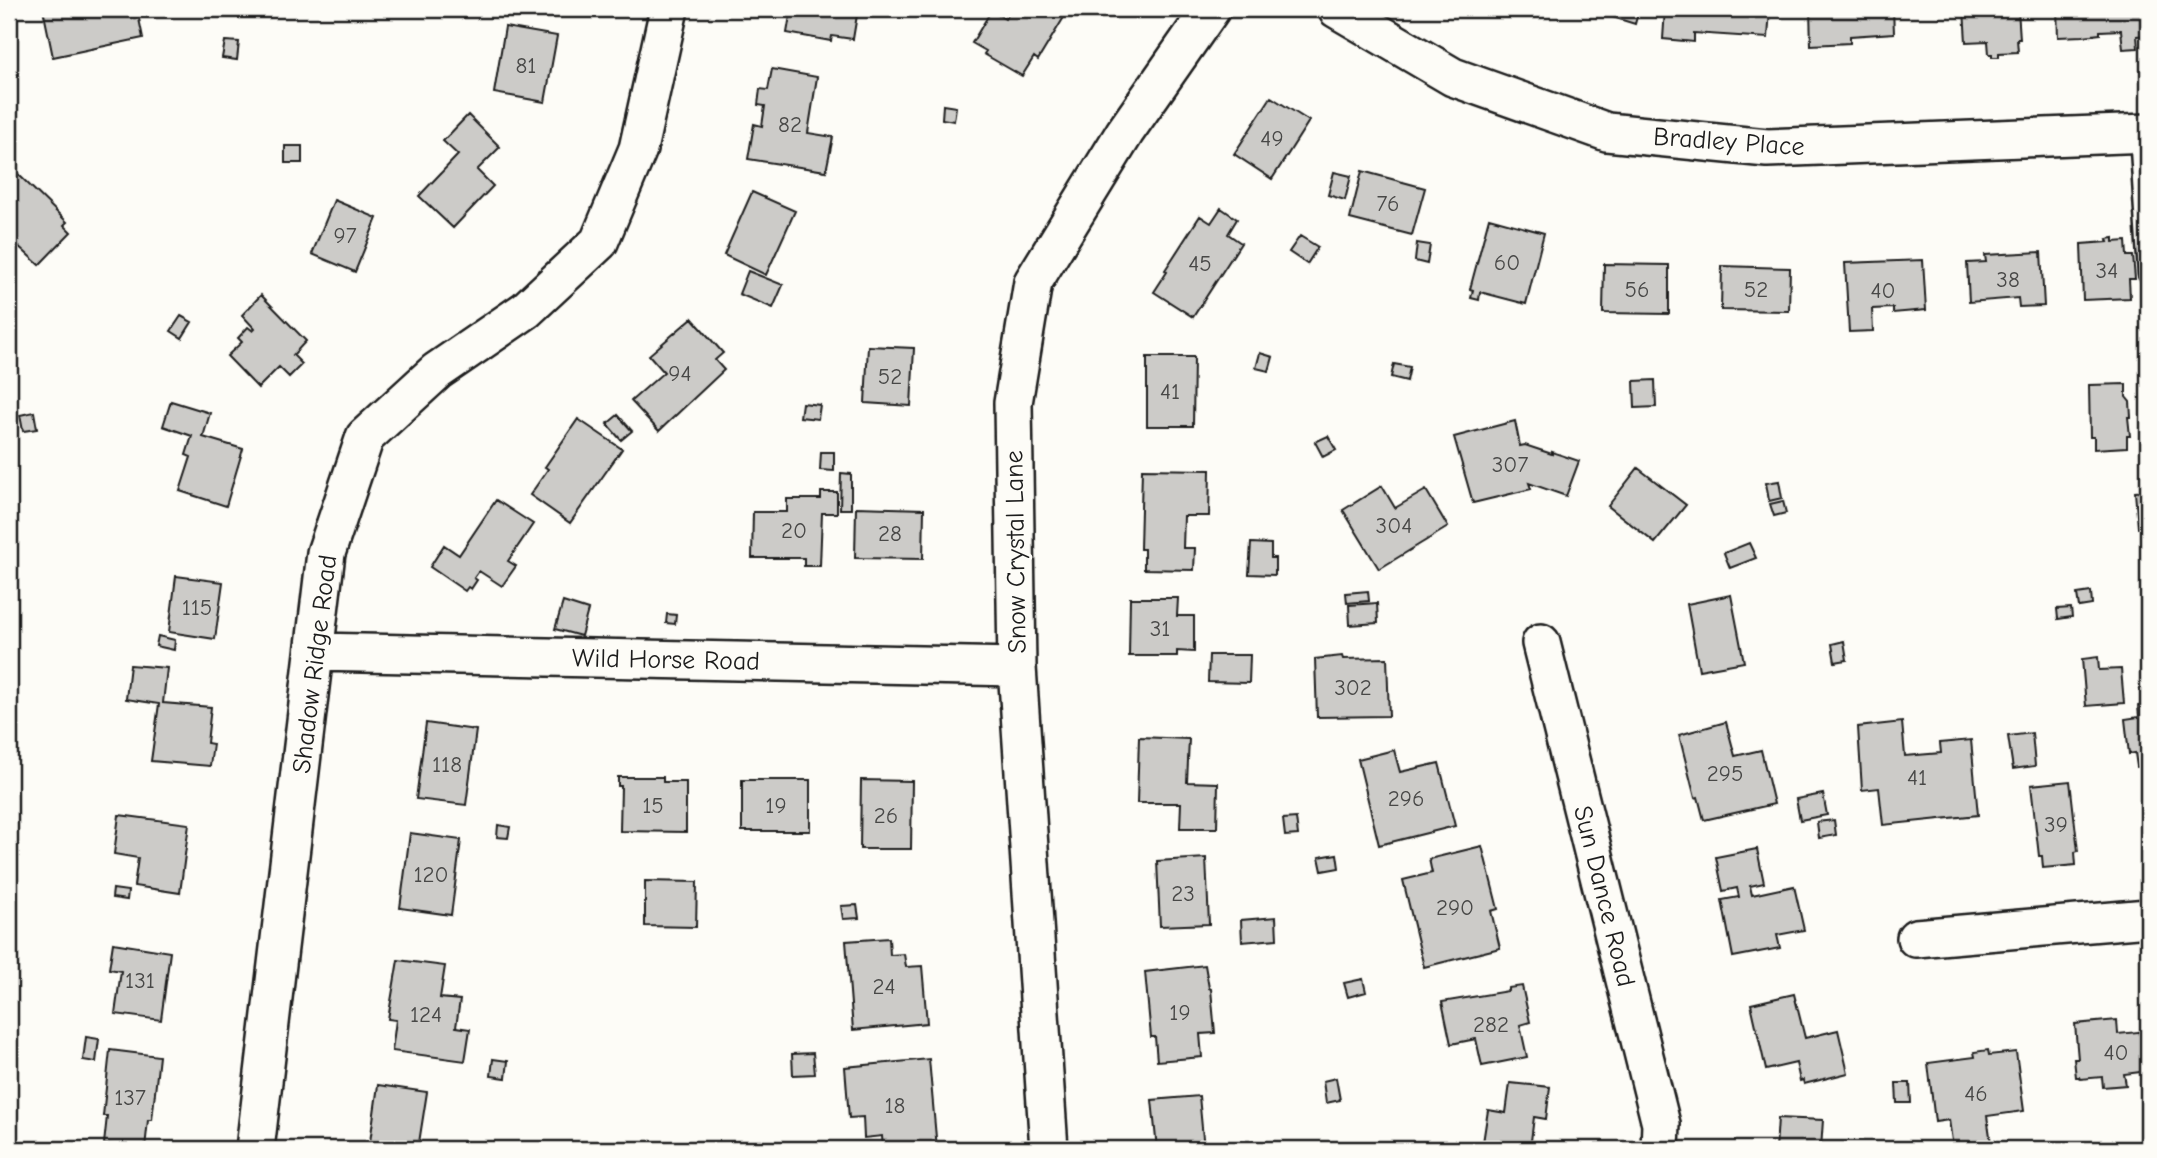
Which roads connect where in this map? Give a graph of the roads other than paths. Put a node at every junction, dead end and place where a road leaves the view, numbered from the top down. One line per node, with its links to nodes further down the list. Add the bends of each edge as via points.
1 (669, 9): 7 (street, Shadow Ridge Road, via 638,149 599,242 526,310 437,371 365,437 326,553)
2 (1211, 9): 8 (street, Snow Crystal Lane, via 1125,132 1033,282 1013,403)
3 (1337, 9): 4 (street, Bradley Place, via 1453,77 1607,132 1767,148)
4 (2144, 134): 5 (lane)
5 (2148, 274)
6 (1541, 643): 13 (street, Sun Dance Road, via 1661,1124)
7 (315, 652): 8 (street, Wild Horse Road); 11 (street, Shadow Ridge Road)
8 (1017, 667): 12 (street, Snow Crystal Lane)
9 (2148, 918): 10 (street)
10 (1916, 938)
11 (255, 1149)
12 (1049, 1149)
13 (1660, 1149)

